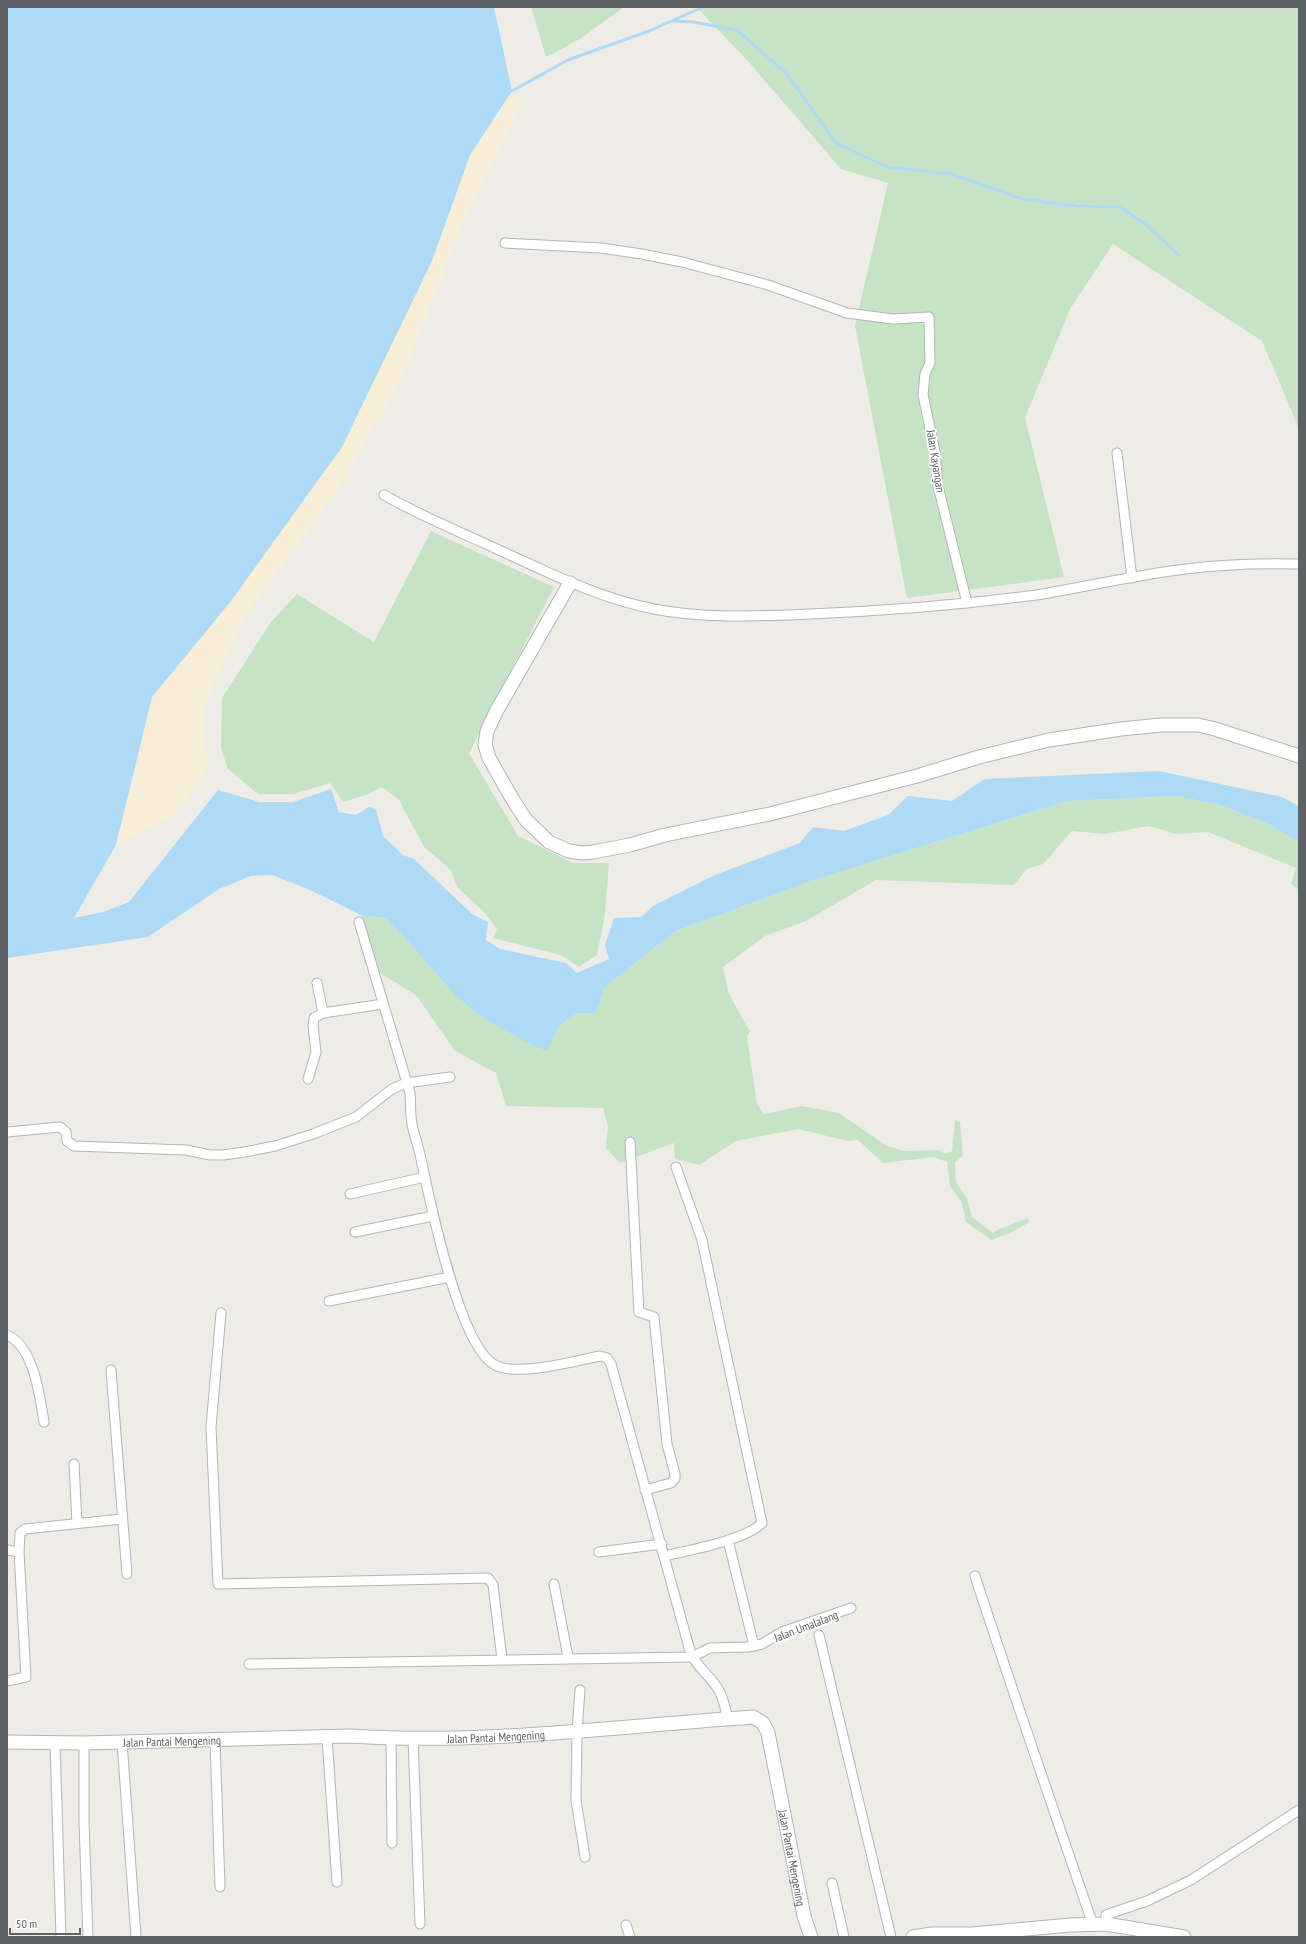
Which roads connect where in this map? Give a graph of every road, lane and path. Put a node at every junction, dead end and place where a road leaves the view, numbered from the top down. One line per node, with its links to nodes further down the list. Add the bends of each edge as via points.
1 (505, 242): 7 (street, Jalan Kayangan, via 601,248 642,254 768,285 847,313 893,320 929,317 930,363 925,374 924,395 938,486)
2 (1117, 453): 5 (street)
3 (384, 495): 6 (street, via 428,519)
4 (1299, 564): 5 (street, via 1262,563 1187,569)
5 (1132, 578): 7 (street, via 1068,590)
6 (570, 583): 7 (street, via 616,600 653,609 703,615 836,613); 8 (street, via 497,710 487,731 485,745 489,758 526,820 549,842 569,851 593,852 630,846 770,814 1049,740 1121,729 1198,725)
7 (968, 603)
8 (1299, 756)
9 (359, 922): 11 (street)
10 (316, 983): 12 (street)
11 (383, 1004): 12 (street); 15 (street)
12 (323, 1013): 14 (street, via 312,1022 316,1052)
13 (450, 1077): 15 (street)
14 (308, 1079)
15 (406, 1083): 16 (street, via 392,1089 356,1117 275,1146 230,1155 210,1155 186,1150 74,1146 67,1141 66,1132 60,1127); 19 (street, via 413,1128)
16 (7, 1132)
17 (630, 1142): 30 (street, via 639,1312 654,1317 667,1444 675,1474 671,1483)
18 (676, 1168): 33 (street, via 702,1240 762,1523 756,1529)
19 (425, 1177): 20 (street); 21 (street)
20 (350, 1194)
21 (433, 1216): 22 (street); 23 (street)
22 (355, 1232)
23 (450, 1277): 24 (street); 30 (street, via 469,1332 485,1358 495,1365 510,1370 529,1369 600,1356 607,1358 614,1372)
24 (328, 1301)
25 (221, 1313): 47 (street, via 211,1427 218,1584 488,1578 493,1585)
26 (7, 1335): 28 (street, via 19,1342 32,1368)
27 (111, 1370): 31 (street)
28 (44, 1422)
29 (74, 1464): 32 (street)
30 (645, 1490): 34 (street)
31 (122, 1519): 32 (street); 39 (street)
32 (76, 1523): 36 (street, via 25,1530 19,1536)
33 (728, 1540): 38 (street); 44 (street)
34 (662, 1544): 37 (street); 38 (street)
35 (7, 1550): 36 (street)
36 (19, 1552): 49 (street, via 26,1677)
37 (599, 1552)
38 (665, 1556): 45 (street)
39 (126, 1574)
40 (975, 1576): 70 (street)
41 (554, 1584): 46 (street)
42 (851, 1608): 44 (street, Jalan Umalalang, via 782,1632)
43 (820, 1635): 79 (street)
44 (754, 1646): 45 (street, Jalan Umalalang, via 710,1648)
45 (691, 1654): 46 (street); 51 (street, via 718,1689 724,1700)
46 (568, 1657): 47 (street)
47 (502, 1659): 48 (street)
48 (249, 1664)
49 (7, 1681)
50 (580, 1690): 52 (street)
51 (728, 1719): 52 (street, Jalan Pantai Mengening); 77 (street, Jalan Pantai Mengening, via 753,1717 766,1727 804,1916)
52 (577, 1732): 54 (street, Jalan Pantai Mengening); 63 (street, via 576,1800)
53 (327, 1737): 55 (street, Jalan Pantai Mengening); 56 (street, Jalan Pantai Mengening); 64 (street)
54 (413, 1738): 55 (street, Jalan Pantai Mengening); 67 (street)
55 (391, 1739): 62 (street)
56 (215, 1740): 58 (street, Jalan Pantai Mengening); 66 (street)
57 (7, 1742): 59 (street, Jalan Pantai Mengening)
58 (122, 1742): 60 (street, Jalan Pantai Mengening); 75 (street)
59 (55, 1743): 60 (street, Jalan Pantai Mengening); 73 (street)
60 (84, 1743): 74 (street)
61 (1299, 1810): 68 (street, via 1192,1880 1147,1901 1106,1915)
62 (392, 1843)
63 (585, 1857)
64 (337, 1882)
65 (832, 1883): 78 (street)
66 (220, 1887)
67 (420, 1924)
68 (1106, 1924): 70 (street); 71 (street)
69 (626, 1925): 76 (street)
70 (1093, 1925): 72 (street)
71 (1144, 1933): 81 (street)
72 (973, 1935): 80 (street, via 932,1934)
73 (61, 1937)
74 (88, 1937)
75 (136, 1937)
76 (630, 1937)
77 (811, 1937)
78 (844, 1937)
79 (891, 1937)
80 (913, 1937)
81 (1183, 1937)

